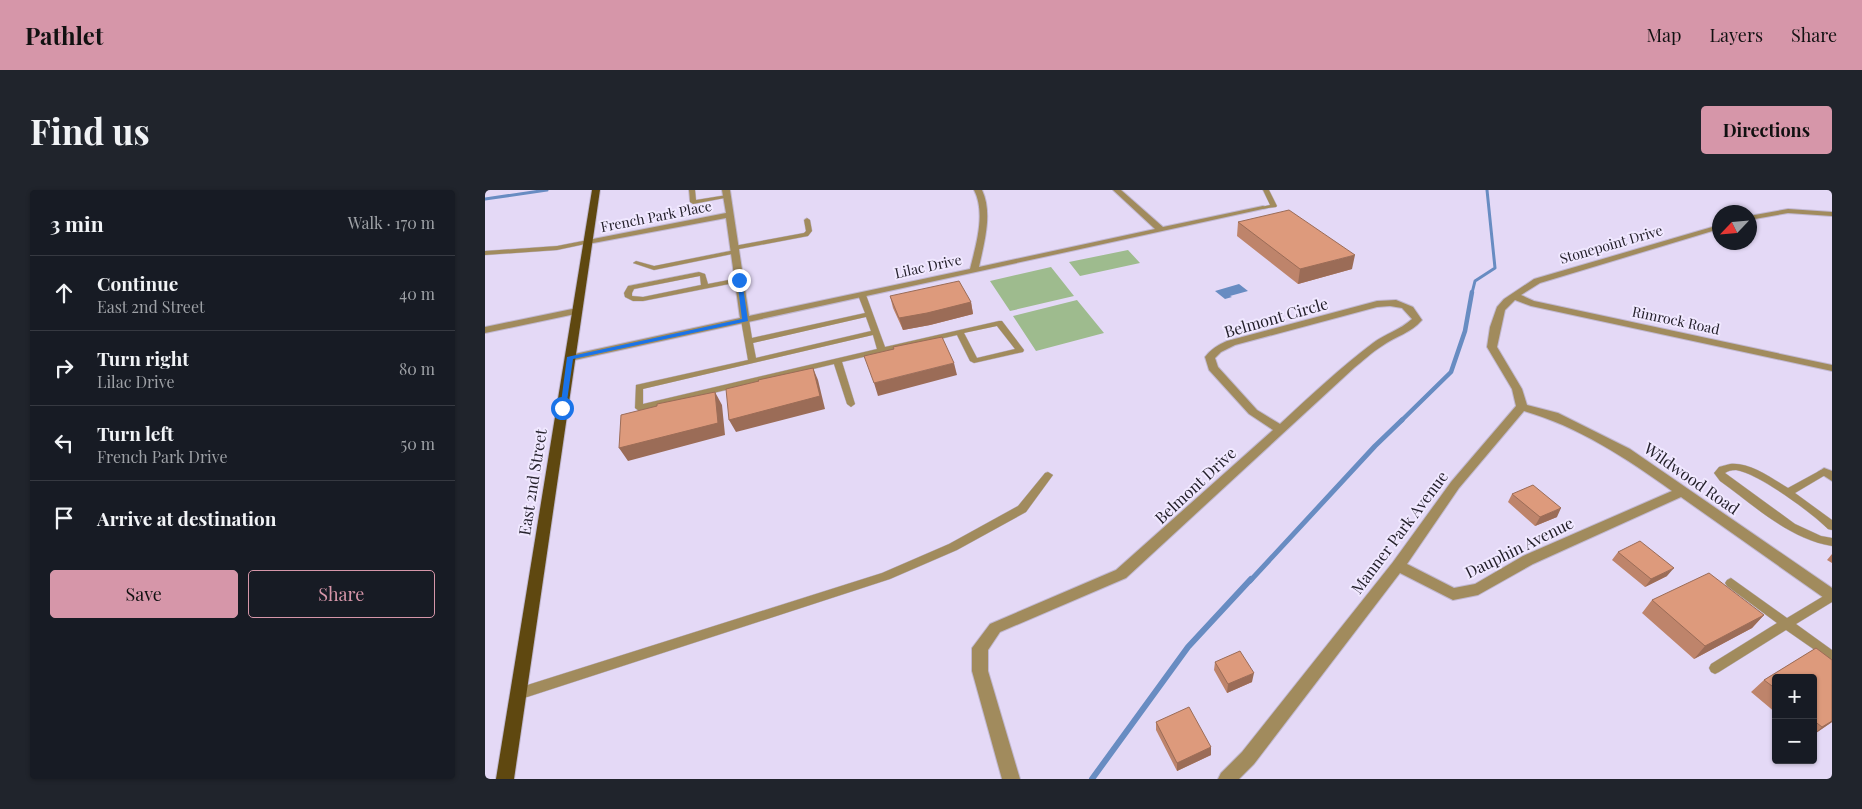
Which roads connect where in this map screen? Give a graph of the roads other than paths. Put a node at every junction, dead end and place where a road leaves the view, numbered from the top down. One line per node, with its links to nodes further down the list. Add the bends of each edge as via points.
1 (596, 190): 14 (main road, East 2nd Street)
2 (692, 190): 6 (lane, via 693,202)
3 (978, 190): 18 (street, via 982,194 983,208)
4 (1117, 190): 13 (street)
5 (1266, 190): 7 (lane, Lilac Drive, via 1274,206)
6 (726, 193): 9 (street)
7 (1263, 208): 13 (street, Lilac Drive)
8 (1832, 214): 10 (street, via 1788,211)
9 (729, 215): 14 (street, French Park Place); 15 (street)
10 (1757, 217)
11 (807, 220): 15 (lane, via 809,230 806,235)
12 (1712, 229): 22 (street, Stonepoint Drive, via 1537,281)
13 (1161, 230): 18 (street, Lilac Drive)
14 (588, 242): 16 (lane, via 557,248); 23 (main road, East 2nd Street)
15 (735, 250): 17 (lane, via 654,268); 19 (street)
16 (485, 253)
17 (636, 263)
18 (974, 270): 21 (street, Lilac Drive)
19 (739, 280): 20 (lane); 25 (street)
20 (705, 286): 20 (lane, via 633,299 628,293 637,286 699,274 703,275)
21 (862, 295): 24 (lane); 25 (street, Lilac Drive)
22 (1515, 296): 35 (street, Rimrock Road, via 1531,303); 37 (street, via 1500,309 1492,347 1517,389)
23 (577, 311): 27 (street); 32 (main road, East 2nd Street)
24 (869, 314): 28 (lane); 30 (lane)
25 (745, 320): 30 (lane); 32 (street, Lilac Drive)
26 (1417, 320): 38 (street, Belmont Drive, via 1372,348); 38 (street, Belmont Circle, via 1412,309 1403,304 1377,304 1231,343 1217,350 1210,357 1213,368 1253,412)
27 (485, 330)
28 (875, 332): 31 (lane); 33 (lane)
29 (959, 332): 29 (lane, via 999,323 1019,350 974,361); 31 (lane)
30 (749, 341): 33 (lane)
31 (882, 350): 34 (lane)
32 (570, 358): 51 (main road, East 2nd Street)
33 (752, 361): 34 (lane, via 639,387 639,408)
34 (837, 361): 36 (lane)
35 (1832, 368)
36 (851, 404)
37 (1522, 407): 41 (street, Wildwood Road, via 1553,416 1626,452); 45 (street, Manner Park Avenue, via 1455,485)
38 (1280, 429): 53 (street, Belmont Drive, via 1121,574 995,628 980,648 980,671)
39 (1828, 474): 42 (lane)
40 (1048, 475): 51 (lane, via 1022,509 953,547 886,576)
41 (1683, 491): 45 (street, Dauphin Avenue, via 1528,560 1478,589 1453,594); 47 (street, Wildwood Road)
42 (1788, 492): 43 (lane); 44 (lane, via 1737,467 1724,468 1719,473 1788,524 1821,542)
43 (1832, 526)
44 (1832, 542)
45 (1398, 566): 54 (street, Manner Park Avenue, via 1248,758)
46 (1731, 583): 48 (lane)
47 (1832, 596): 48 (lane)
48 (1785, 623): 49 (lane); 50 (lane)
49 (1832, 657)
50 (1715, 668)
51 (518, 694): 52 (main road, East 2nd Street)
52 (505, 779)
53 (1011, 779)
54 (1227, 779)

